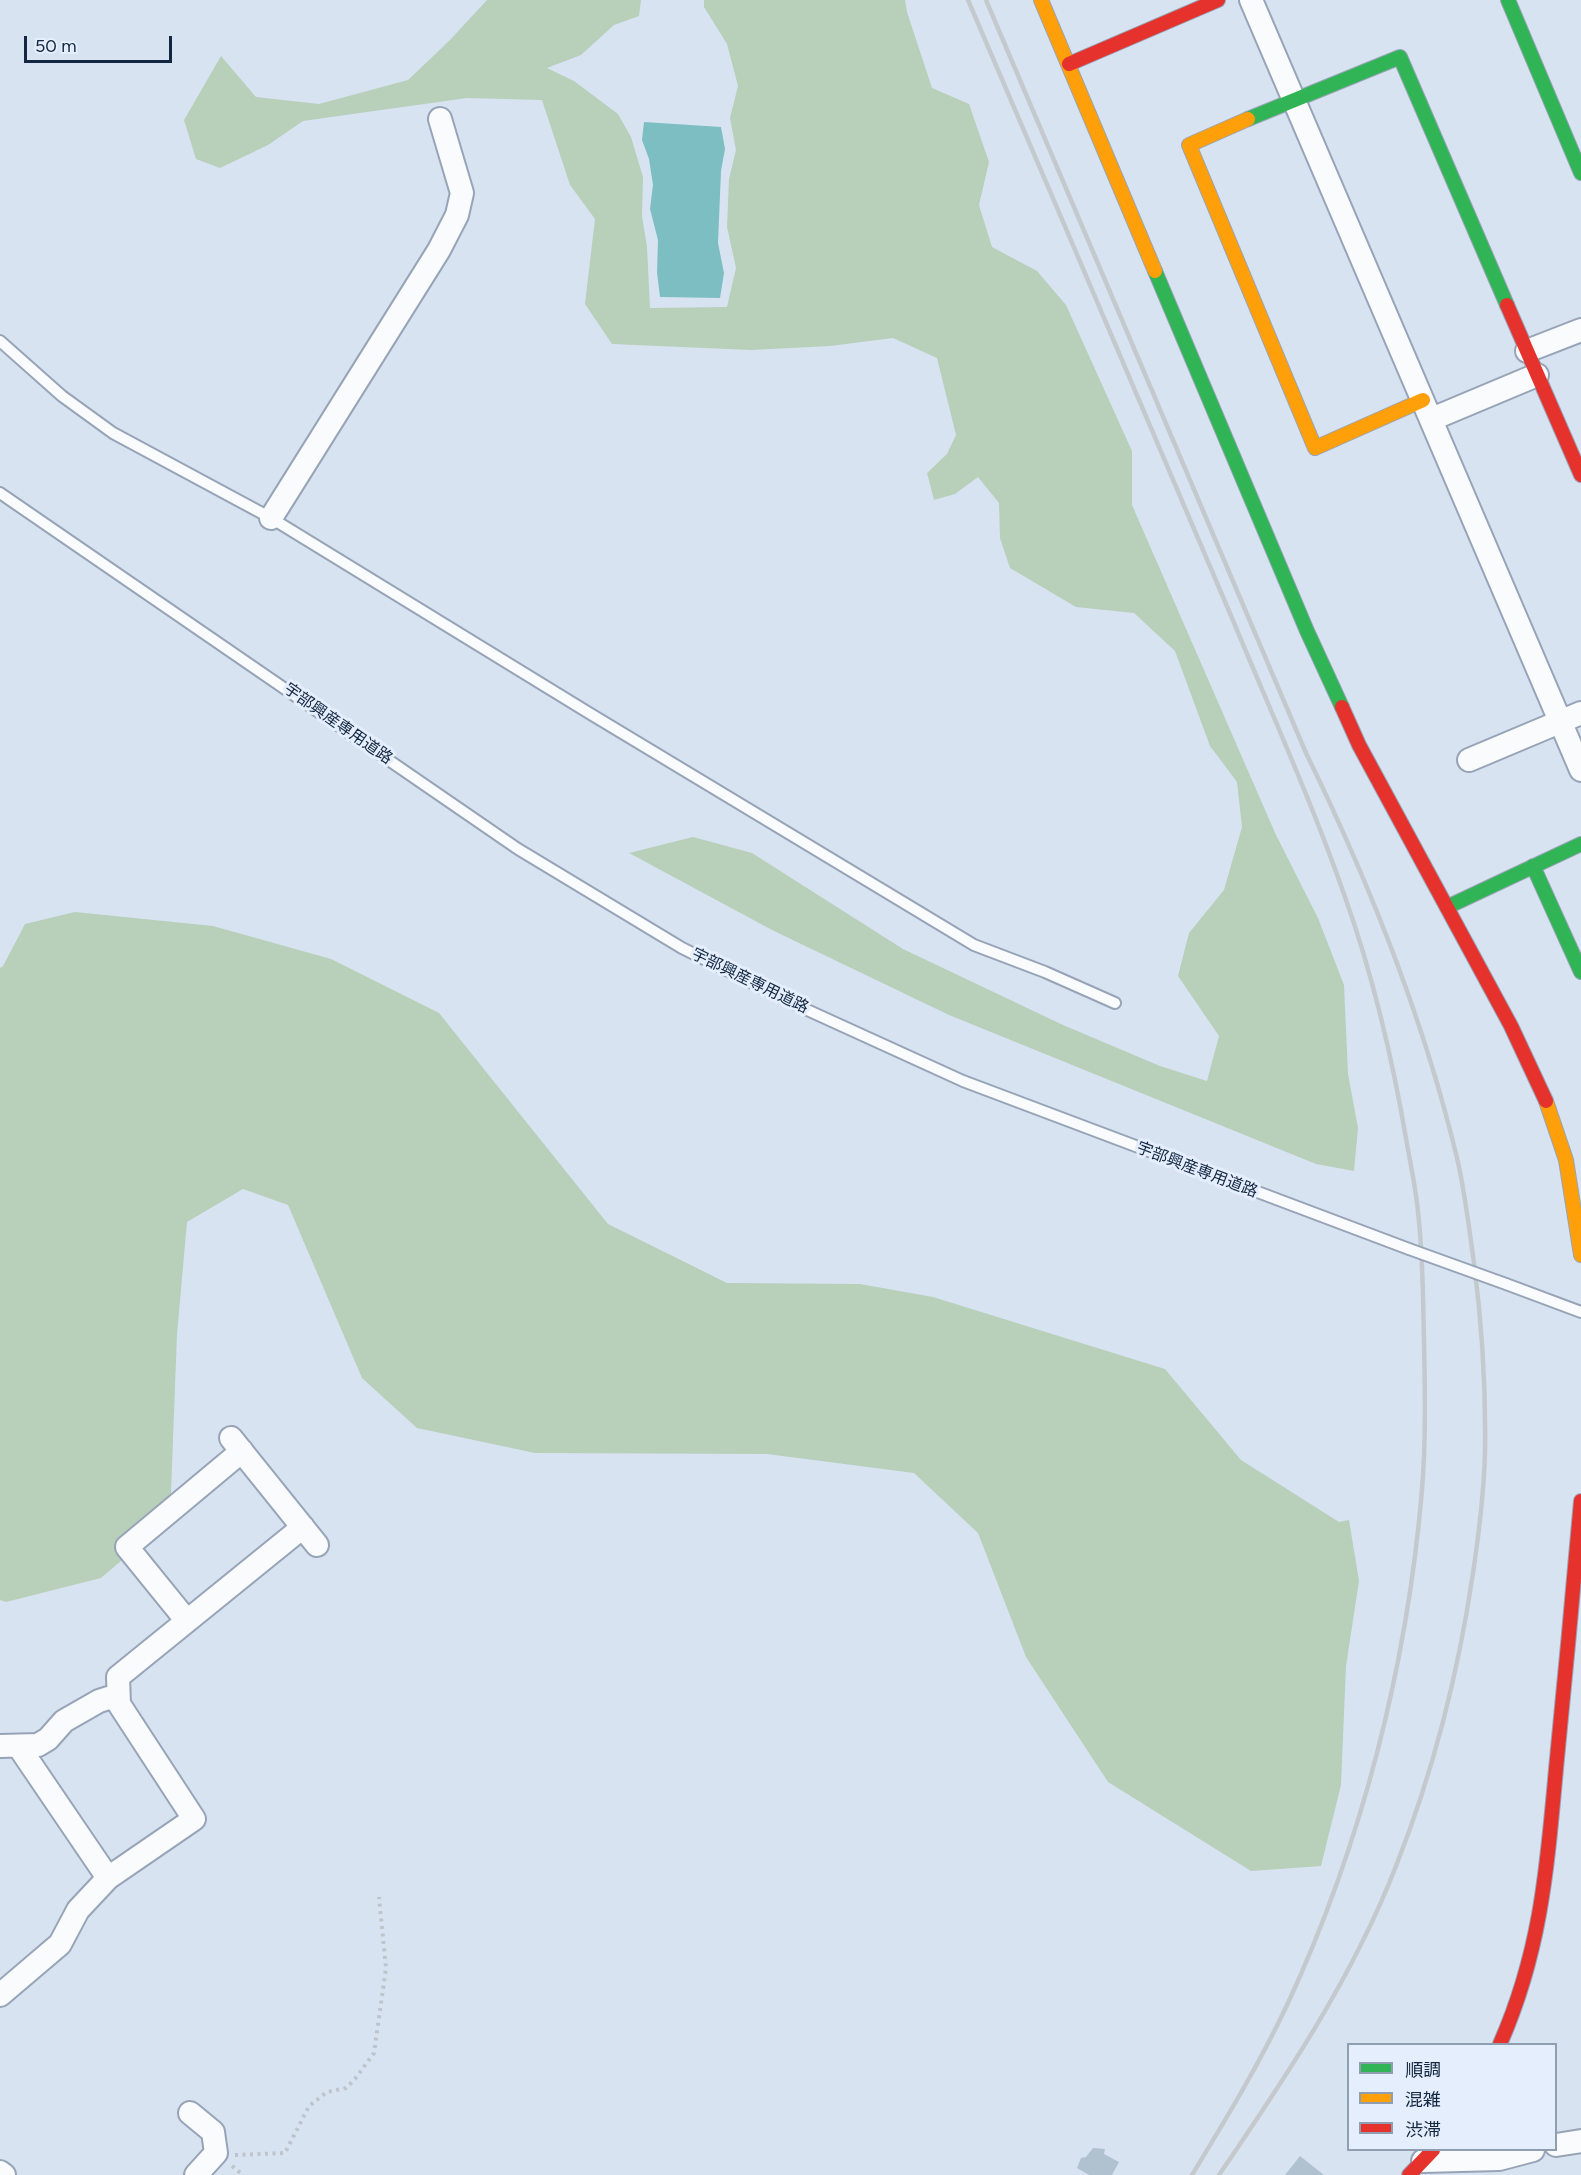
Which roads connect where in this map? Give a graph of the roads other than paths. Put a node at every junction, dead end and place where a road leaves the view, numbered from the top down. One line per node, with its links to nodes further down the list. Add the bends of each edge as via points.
1 (1041, 0): 5 (street)
2 (1218, 0): 5 (street)
3 (1251, 0): 6 (street)
4 (1508, 0): 8 (street)
5 (1069, 64): 22 (street, via 1307,631 1359,745)
6 (1294, 99): 11 (street, via 1400,57); 13 (street); 13 (street, via 1189,145 1316,448)
7 (440, 119): 16 (street, via 462,193 457,215)
8 (1581, 173)
9 (1581, 330): 11 (street)
10 (0, 341): 16 (lane, via 62,396 113,433)
11 (1527, 351): 12 (street)
12 (1537, 375): 13 (street); 14 (street)
13 (1428, 410): 17 (street)
14 (1581, 475)
15 (0, 493): 26 (lane, 宇部興産専用道路, bridge, via 518,849 682,948 963,1081)
16 (271, 518): 24 (lane, via 974,945)
17 (1571, 717): 18 (street); 19 (street)
18 (1469, 760)
19 (1581, 770)
20 (1581, 844): 21 (street)
21 (1533, 866): 22 (street); 23 (street)
22 (1447, 907): 25 (street, via 1511,1026 1548,1106 1566,1160)
23 (1581, 972)
24 (1115, 1004)
25 (1581, 1256)
26 (1581, 1312)
27 (1581, 1501): 33 (street, via 1545,1886 1531,1962)
28 (187, 1621): 28 (street, via 310,1536 236,1445 127,1547); 29 (street, via 118,1677)
29 (118, 1695): 30 (street, via 64,1721 38,1745); 31 (street, via 119,1704 194,1819)
30 (10, 1747): 31 (street)
31 (108, 1878): 32 (street, via 78,1910 60,1944)
32 (0, 1995)
33 (1500, 2043)
34 (190, 2113): 41 (street, via 213,2132 216,2153)
35 (1581, 2141): 36 (street)
36 (1557, 2145)
37 (1529, 2151): 38 (street, via 1499,2159)
38 (1422, 2162)
39 (0, 2172): 40 (street)
40 (4, 2175)
41 (196, 2175)

